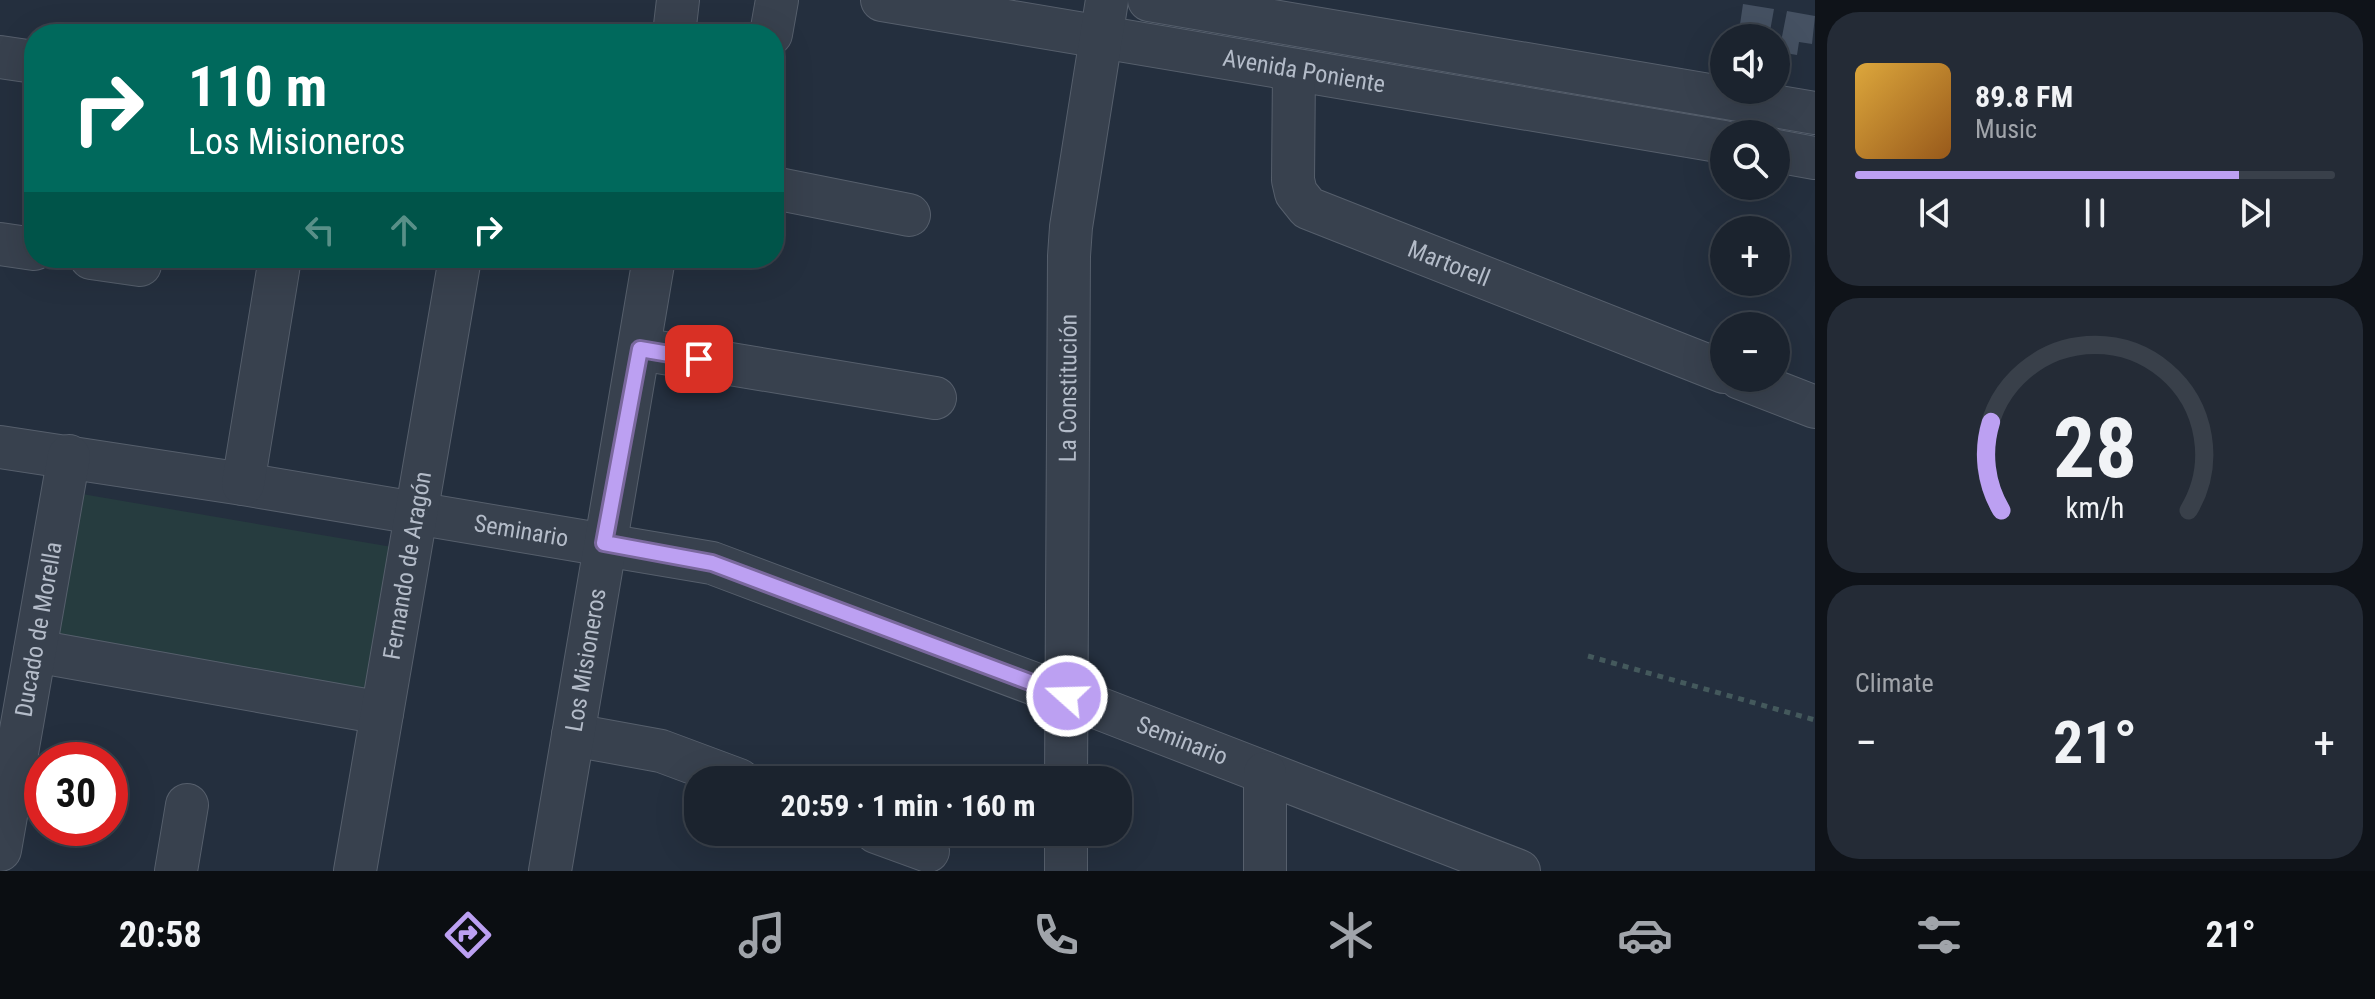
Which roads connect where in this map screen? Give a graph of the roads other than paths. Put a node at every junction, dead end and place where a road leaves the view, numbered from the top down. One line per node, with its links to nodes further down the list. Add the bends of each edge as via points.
1 (678, 0): 6 (street)
2 (777, 0): 7 (street)
3 (882, 0): 5 (street, Avenida Poniente)
4 (1149, 0): 11 (street, Avenida Poniente)
5 (1104, 19): 10 (street, Avenida Poniente); 33 (street, La Constitución, via 1069,256)
6 (675, 24)
7 (773, 24)
8 (0, 57): 9 (street)
9 (24, 61)
10 (1294, 70): 12 (street, Avenida Poniente); 23 (street, Martorell, via 1293,180 1308,208)
11 (1815, 113)
12 (1710, 140)
13 (1790, 154): 14 (street)
14 (1815, 158)
15 (784, 190): 16 (street)
16 (909, 215)
17 (0, 244): 18 (street)
18 (24, 248)
19 (278, 268): 29 (street)
20 (458, 268): 30 (street, Fernando de Aragón)
21 (652, 268): 22 (street, Los Misioneros)
22 (640, 349): 25 (street); 31 (street, Los Misioneros)
23 (1710, 366)
24 (1776, 392): 26 (street)
25 (935, 398)
26 (1815, 407)
27 (0, 447): 28 (street, Seminario)
28 (69, 456): 29 (street, Seminario); 32 (street, Ducado de Morella)
29 (243, 484): 30 (street, Seminario)
30 (417, 513): 31 (street, Seminario); 34 (street, Fernando de Aragón)
31 (604, 543): 33 (street, Seminario, via 712,563); 35 (street, Los Misioneros)
32 (35, 651): 34 (street); 42 (street, Ducado de Morella)
33 (1067, 696): 37 (street, La Constitución); 38 (street, Seminario)
34 (382, 713): 45 (street, Fernando de Aragón)
35 (573, 735): 36 (street, via 661,751); 46 (street, Los Misioneros)
36 (701, 766)
37 (1066, 766)
38 (1265, 773): 48 (street); 49 (street, Seminario)
39 (187, 805): 44 (street)
40 (914, 846): 43 (street)
41 (1066, 846): 47 (street)
42 (0, 850)
43 (928, 851)
44 (176, 871)
45 (355, 871)
46 (550, 871)
47 (1066, 871)
48 (1265, 871)
49 (1519, 871)

